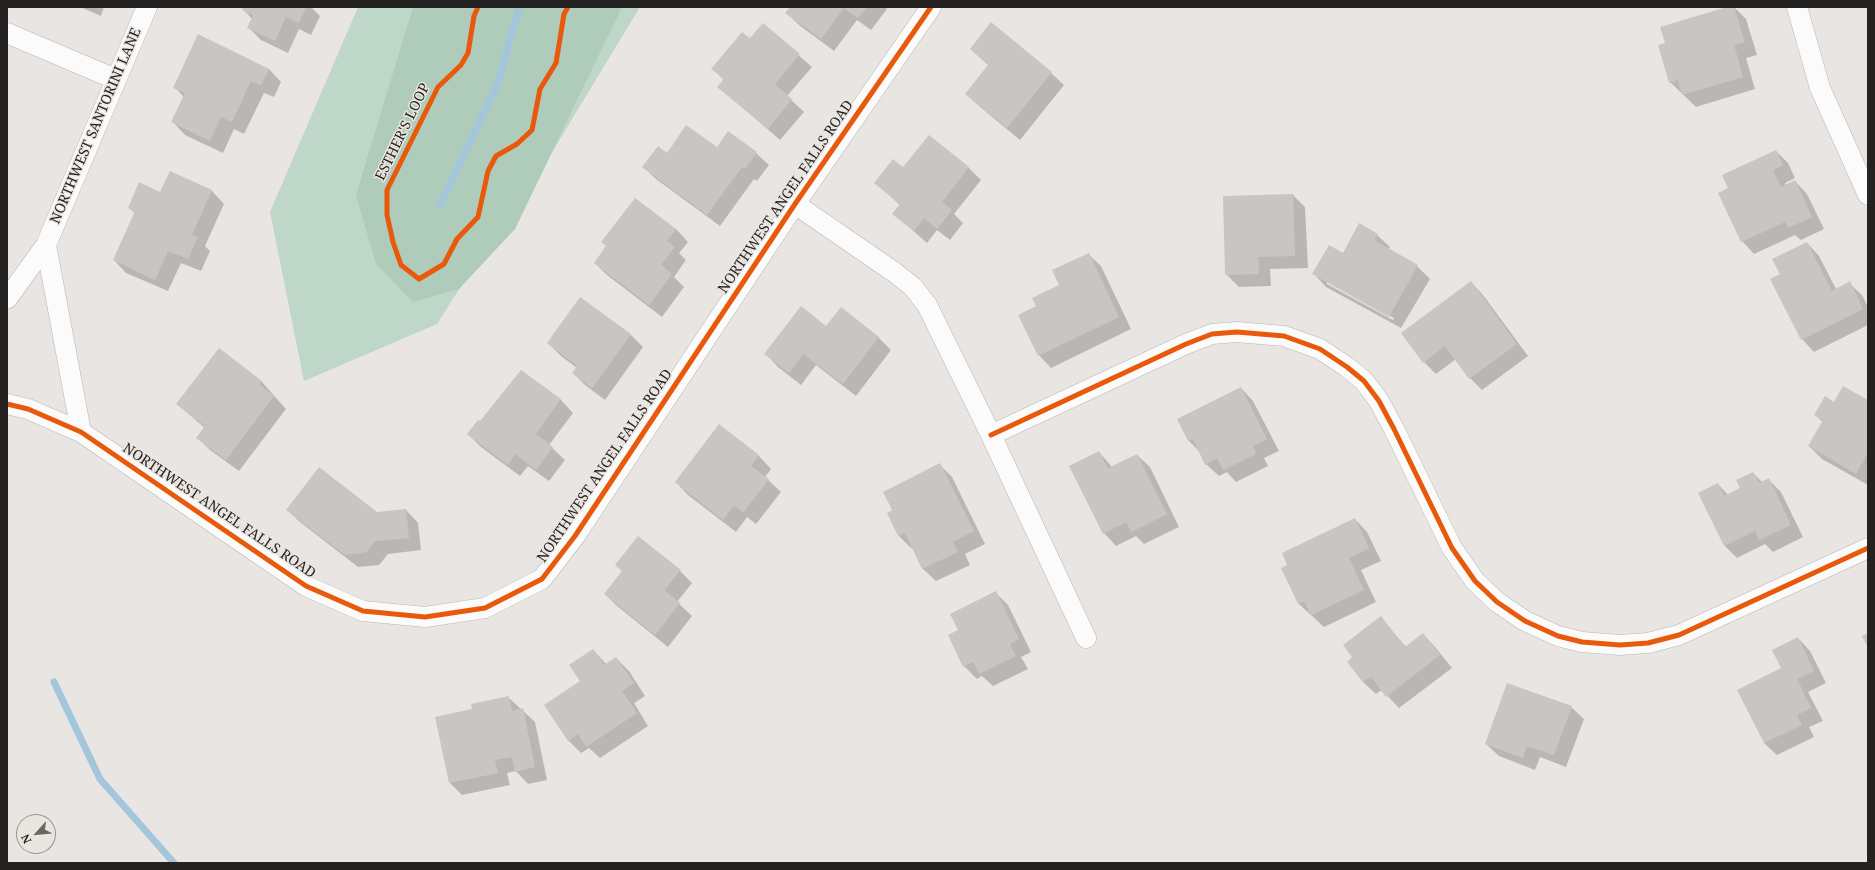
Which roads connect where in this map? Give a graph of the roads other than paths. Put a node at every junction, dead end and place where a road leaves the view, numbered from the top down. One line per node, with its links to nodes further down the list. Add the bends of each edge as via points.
1 (147, 7): 5 (street, NORTHWEST SANTORINI LANE)
2 (930, 7): 7 (street, NORTHWEST ANGEL FALLS ROAD)
3 (1797, 7): 6 (street, via 1820,88)
4 (7, 33): 5 (street)
5 (116, 79): 8 (street, NORTHWEST SANTORINI LANE)
6 (1868, 195)
7 (795, 204): 11 (street, NORTHWEST ANGEL FALLS ROAD, via 575,536 542,579 485,608 425,617 363,611 306,586); 12 (street, via 913,287 927,305)
8 (46, 245): 9 (street, NORTHWEST SANTORINI LANE); 11 (street)
9 (7, 299)
10 (7, 404): 11 (street, NORTHWEST ANGEL FALLS ROAD, via 28,409)
11 (81, 432)
12 (991, 436): 13 (street, via 1212,334 1237,332 1284,336 1320,349 1364,381 1379,401 1394,429 1452,548 1475,581 1497,602 1525,621 1558,636 1582,642 1620,645 1648,643 1679,635); 14 (street)
13 (1868, 548)
14 (1086, 638)

